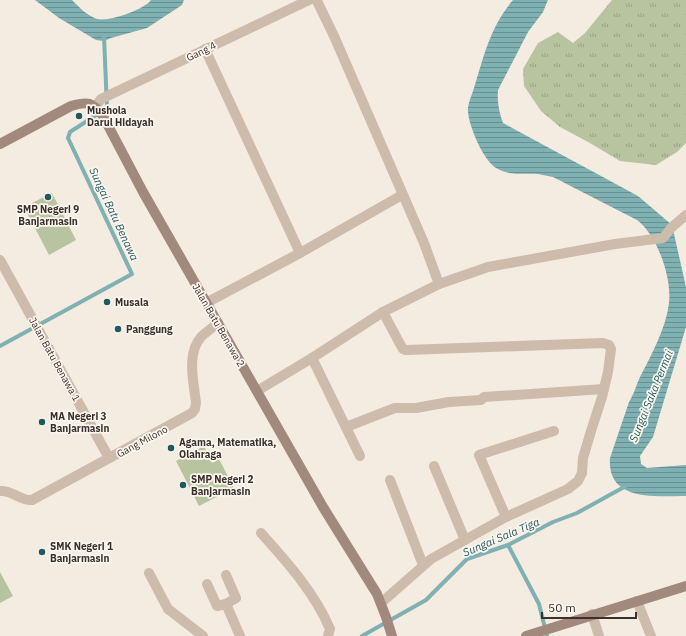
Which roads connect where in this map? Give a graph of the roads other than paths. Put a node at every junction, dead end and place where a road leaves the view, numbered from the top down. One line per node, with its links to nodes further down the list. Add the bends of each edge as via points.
1 (308, 1): 2 (street, Gang 4); 5 (street, via 344,58)
2 (205, 49): 3 (street, Gang 4); 7 (street)
3 (98, 103): 4 (street, via 71,106); 10 (street, Jalan Batu Benawa 2, via 143,192)
4 (0, 144)
5 (402, 195): 7 (street); 9 (street)
6 (686, 215): 9 (street, via 663,238 488,267)
7 (300, 253): 10 (street)
8 (0, 260): 19 (street, Jalan Batu Benawa 1)
9 (439, 284): 11 (street)
10 (206, 303): 12 (street, Jalan Batu Benawa 2)
11 (383, 312): 13 (street); 14 (street, via 403,349 406,350 607,343 611,349)
12 (218, 323): 15 (street, Jalan Batu Benawa 2); 19 (street, Gang Milono, via 201,337 194,349 192,363 196,403 192,413)
13 (312, 358): 15 (street); 16 (street)
14 (604, 389): 16 (street, via 484,397 481,400 395,408); 23 (street, via 578,481 568,490)
15 (257, 391): 32 (street, Jalan Batu Benawa 2)
16 (346, 426): 18 (street)
17 (554, 431): 23 (street, via 479,455)
18 (360, 456)
19 (110, 458): 22 (street, Gang Milono, via 32,500)
20 (434, 466): 25 (street)
21 (390, 480): 26 (street)
22 (0, 491)
23 (506, 517): 25 (street)
24 (261, 534): 38 (street, via 284,559 320,610 330,628)
25 (465, 540): 26 (street)
26 (423, 565): 32 (street)
27 (148, 573): 36 (street, via 168,609)
28 (226, 575): 33 (street, via 236,598)
29 (207, 584): 33 (street, via 217,606)
30 (686, 586): 31 (street)
31 (637, 601): 34 (street); 41 (street)
32 (381, 603): 35 (street, Jalan Batu Benawa 2)
33 (226, 604): 37 (street)
34 (592, 614): 39 (street); 40 (street)
35 (391, 632)
36 (203, 636)
37 (240, 636)
38 (328, 636)
39 (526, 636)
40 (599, 636)
41 (651, 636)

